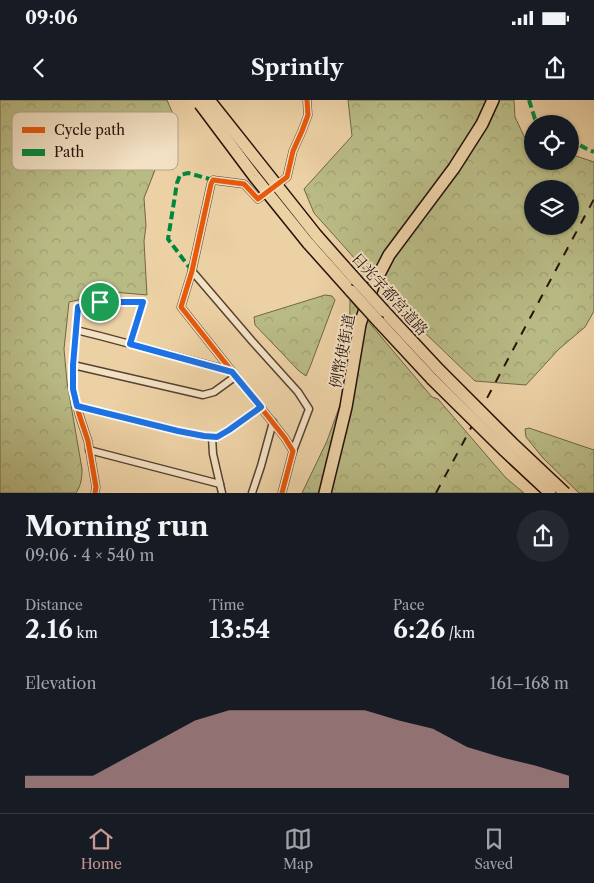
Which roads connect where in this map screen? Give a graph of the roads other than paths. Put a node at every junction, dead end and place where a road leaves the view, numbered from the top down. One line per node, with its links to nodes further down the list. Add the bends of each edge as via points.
1 (307, 100): 4 (street, via 308,115 287,177 258,199 244,184 214,180 211,184)
2 (493, 100): 22 (highway, 例幣使街道, via 454,168 389,255 373,286 360,324 346,406)
3 (202, 101): 5 (highway, 日光宇都宮道路, bridge, via 254,176)
4 (192, 271): 9 (street, via 181,307); 16 (street, via 298,392 308,409)
5 (354, 285): 10 (highway, 日光宇都宮道路, bridge, via 384,311); 10 (highway, 日光宇都宮道路, bridge, via 379,322)
6 (76, 330): 7 (street); 7 (street, via 78,307 100,302 143,302); 8 (street)
7 (130, 344): 9 (street)
8 (73, 365): 9 (street, via 203,395 214,392); 11 (street)
9 (234, 374): 12 (street)
10 (435, 374): 23 (highway, 日光宇都宮道路, bridge, via 505,451); 24 (highway, 日光宇都宮道路, bridge)
11 (77, 406): 14 (street); 15 (street)
12 (261, 407): 13 (street); 14 (street, via 229,430 217,437)
13 (273, 422): 16 (street); 20 (street)
14 (212, 436): 17 (street)
15 (90, 450): 17 (street); 18 (street)
16 (293, 451): 21 (street)
17 (220, 484): 19 (street)
18 (95, 493)
19 (222, 493)
20 (252, 493)
21 (282, 493)
22 (325, 493)
23 (550, 493)
24 (565, 493)

